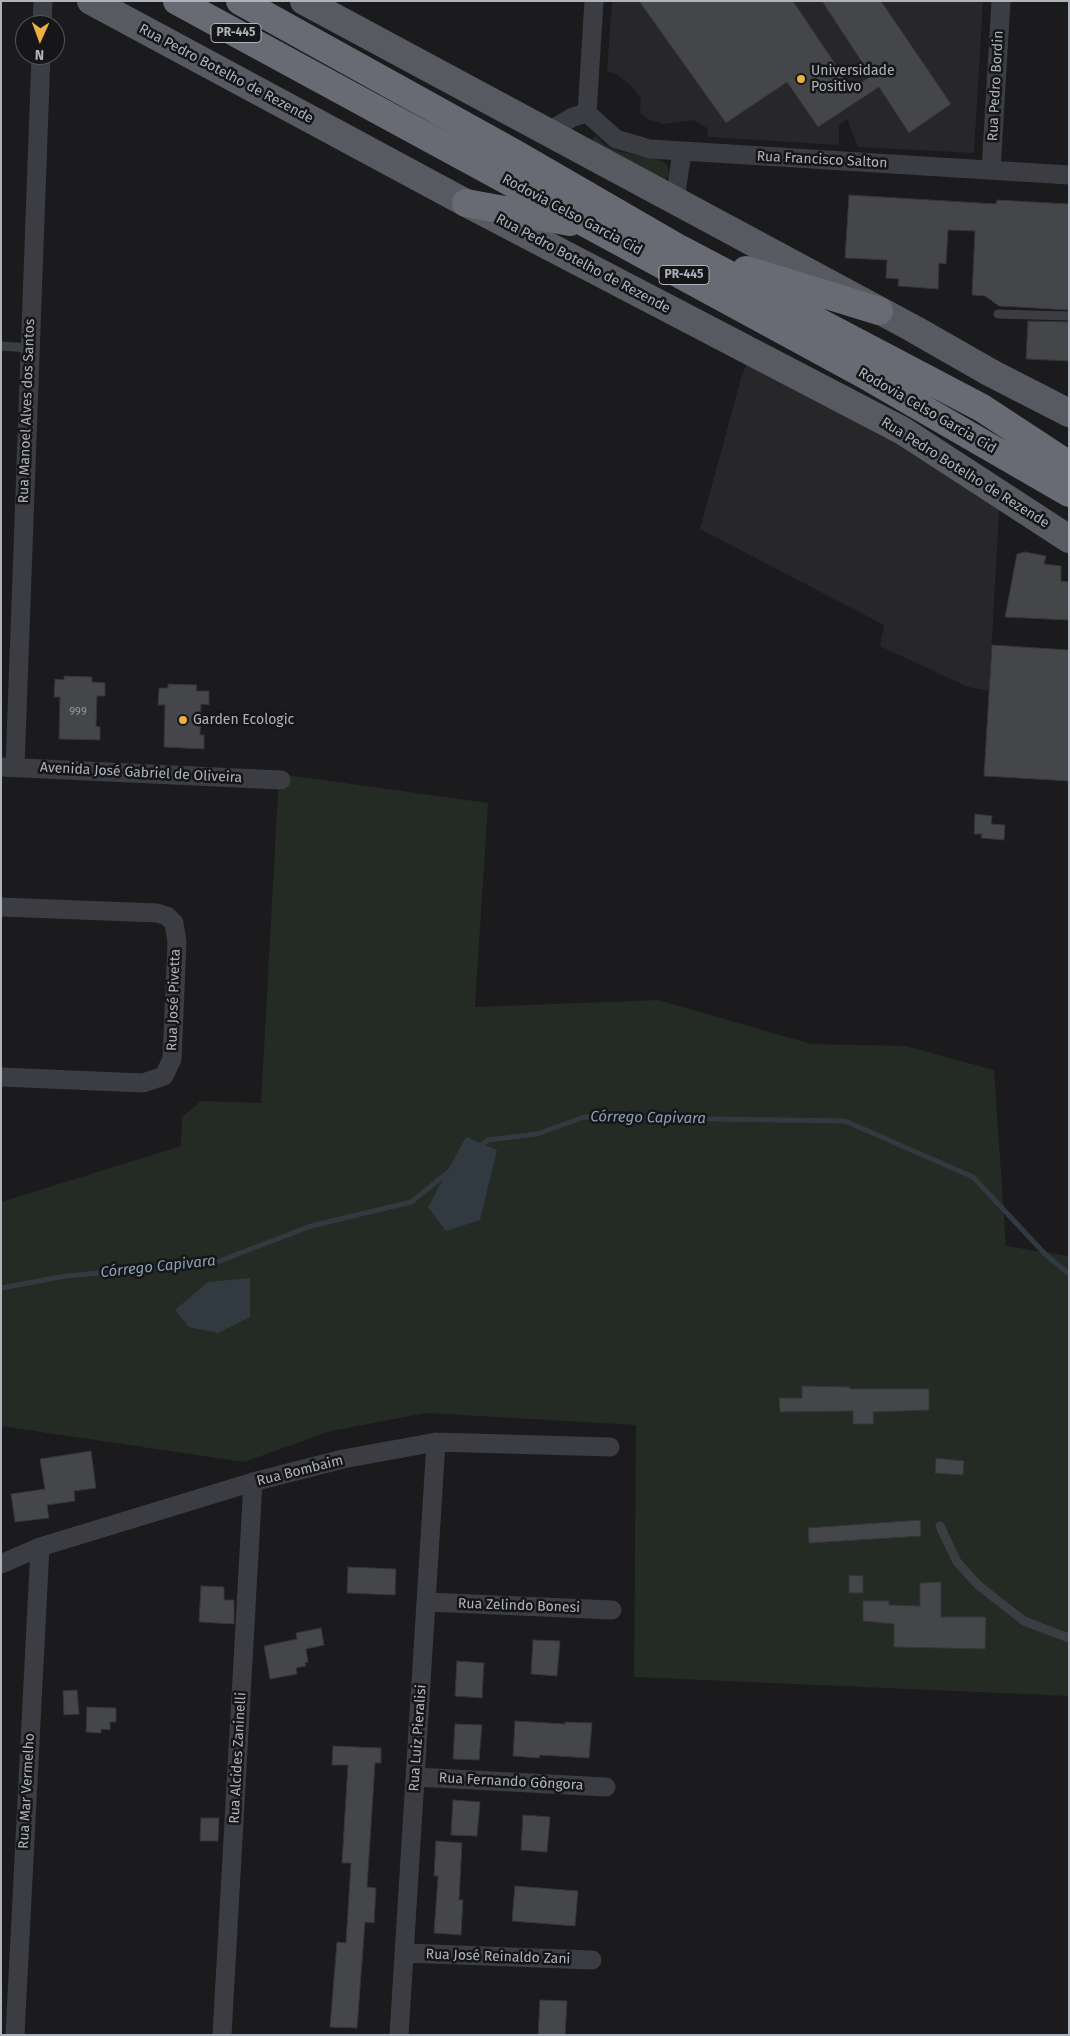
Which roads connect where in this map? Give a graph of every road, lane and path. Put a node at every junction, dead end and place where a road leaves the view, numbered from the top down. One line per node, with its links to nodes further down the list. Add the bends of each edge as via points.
1 (43, 1): 8 (street)
2 (91, 1): 16 (main road, Rua Pedro Botelho de Rezende)
3 (177, 1): 17 (highway, Rodovia Celso Garcia Cid / PR-445)
4 (240, 1): 18 (highway, Rodovia Celso Garcia Cid / PR-445)
5 (304, 1): 11 (main road)
6 (594, 1): 10 (street)
7 (1001, 1): 13 (street, Rua Pedro Bordin)
8 (42, 15)
9 (41, 65): 23 (street, Rua Manoel Alves dos Santos)
10 (587, 113): 11 (street); 12 (street, Rua Francisco Salton, via 609,134 630,145)
11 (549, 131): 15 (main road)
12 (682, 152): 13 (street, Rua Francisco Salton); 15 (street)
13 (991, 170): 14 (street, Rua Francisco Salton)
14 (1069, 175)
15 (675, 200): 19 (main road)
16 (466, 203): 17 (highway); 27 (main road, Rua Pedro Botelho de Rezende, via 903,432)
17 (596, 227): 26 (highway, Rodovia Celso Garcia Cid / PR-445, via 863,374)
18 (680, 249): 19 (highway); 25 (highway, Rodovia Celso Garcia Cid / PR-445, via 982,408)
19 (879, 311): 24 (main road)
20 (998, 314): 21 (lane)
21 (1069, 316)
22 (1, 346): 23 (lane)
23 (29, 348): 28 (street, Rua Manoel Alves dos Santos)
24 (1069, 412)
25 (1069, 465)
26 (1069, 493)
27 (1069, 539)
28 (8, 767): 29 (street, Avenida José Gabriel de Oliveira)
29 (281, 780)
30 (1, 906): 31 (street, Rua José Pivetta, via 157,913 174,922 176,942 172,1059 164,1076 142,1083)
31 (1, 1078)
32 (436, 1442): 33 (street, Rua Bombaim); 34 (street, Rua Bombaim, via 343,1459); 38 (street, Rua Luiz Pieralisi)
33 (610, 1447)
34 (254, 1482): 36 (street, Rua Bombaim); 46 (street, Rua Alcides Zaninelli)
35 (940, 1526): 40 (lane, via 957,1562 978,1584 1024,1621)
36 (40, 1547): 37 (street, Rua Bombaim); 45 (street, Rua Mar Vermelho)
37 (1, 1564)
38 (426, 1602): 39 (street, Rua Zelindo Bonesi); 41 (street, Rua Luiz Pieralisi)
39 (612, 1610)
40 (1069, 1638)
41 (416, 1777): 42 (street, Rua Fernando Gôngora); 43 (street, Rua Luiz Pieralisi)
42 (606, 1787)
43 (404, 1953): 44 (street, Rua José Reinaldo Zani); 47 (street, Rua Luiz Pieralisi)
44 (592, 1960)
45 (14, 2035)
46 (222, 2035)
47 (399, 2035)

